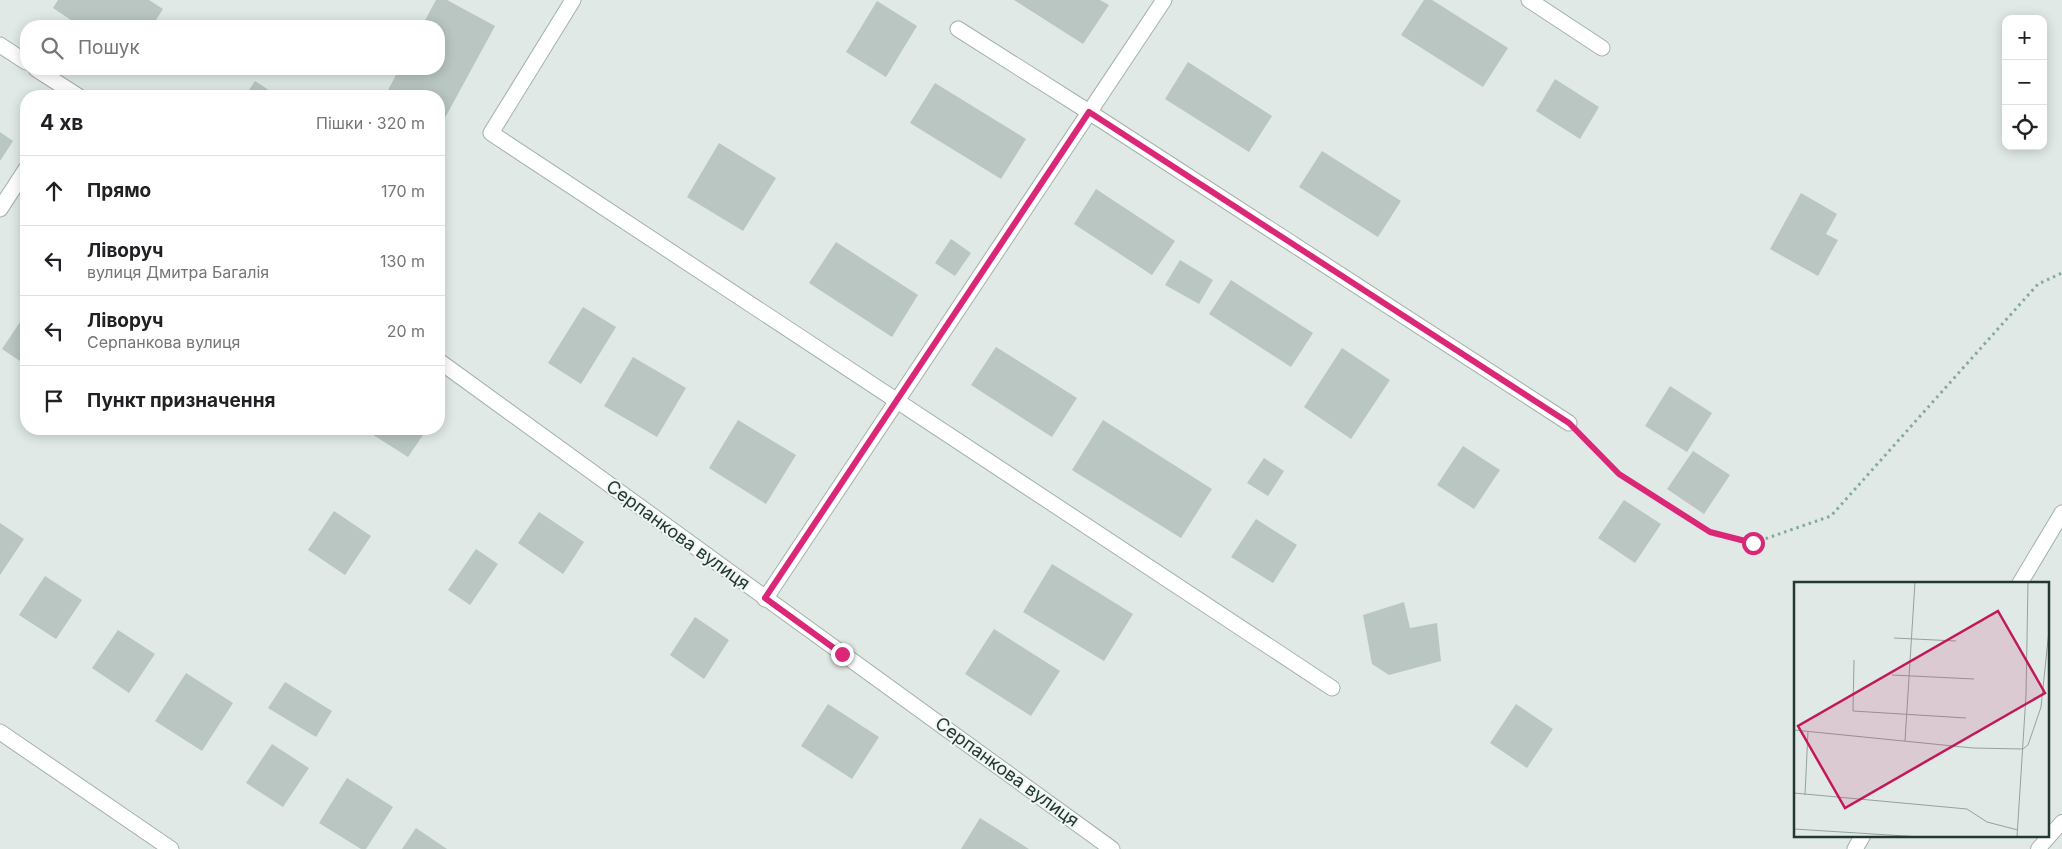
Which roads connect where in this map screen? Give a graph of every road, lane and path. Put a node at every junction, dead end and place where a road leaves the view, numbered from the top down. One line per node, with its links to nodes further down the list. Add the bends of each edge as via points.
1 (573, 0): 15 (street, via 491,133)
2 (1164, 0): 10 (street)
3 (1529, 0): 6 (street)
4 (958, 29): 10 (street)
5 (0, 45): 7 (street)
6 (1602, 48)
7 (20, 58)
8 (42, 75): 9 (street)
9 (58, 90)
10 (1089, 112): 15 (street); 16 (street)
11 (20, 178): 12 (street)
12 (0, 209)
13 (2062, 273): 16 (path, via 2038,284 1831,516 1753,543 1710,532 1619,474)
14 (445, 365): 19 (street, Серпанкова вулиця)
15 (897, 401): 19 (street); 20 (street)
16 (1569, 423)
17 (2062, 513): 18 (street)
18 (2021, 582)
19 (765, 598): 27 (street, Серпанкова вулиця)
20 (1332, 688)
21 (0, 732): 26 (street)
22 (2062, 822): 25 (lane)
23 (1862, 836): 28 (street)
24 (2050, 836): 29 (lane)
25 (2050, 836)
26 (171, 849)
27 (1112, 849)
28 (1854, 849)
29 (2038, 849)

